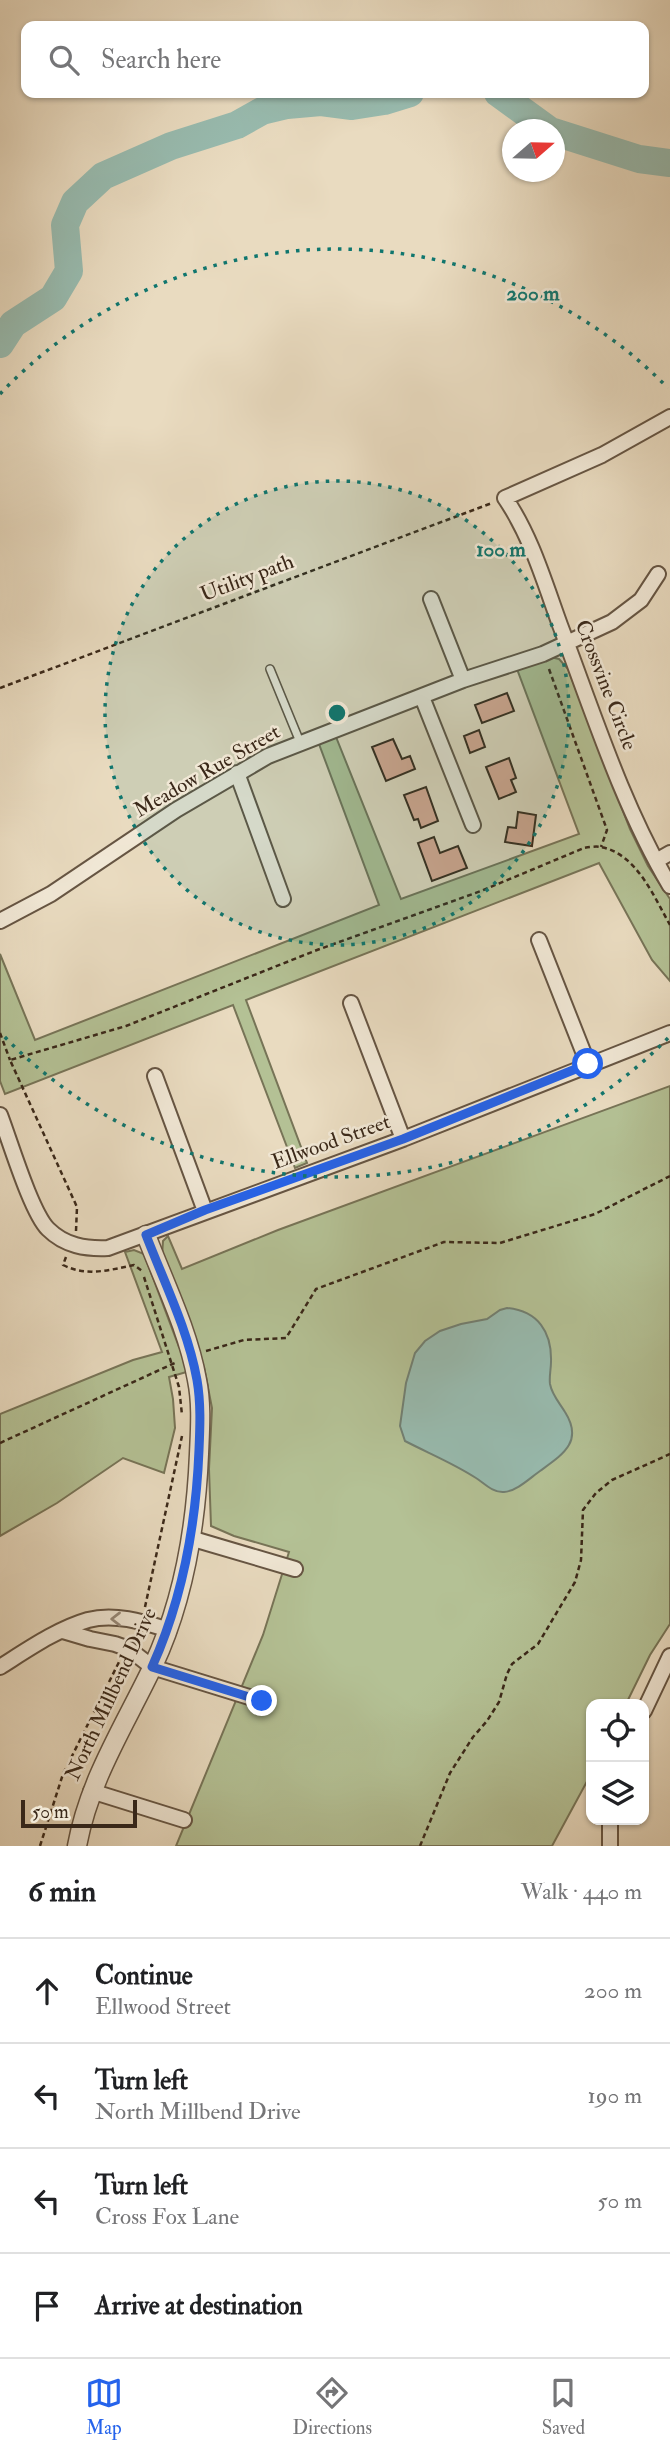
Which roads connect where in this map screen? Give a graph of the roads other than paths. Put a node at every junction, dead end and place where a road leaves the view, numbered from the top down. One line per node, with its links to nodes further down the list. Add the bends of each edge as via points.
1 (670, 417): 4 (street, Crossvine Circle, via 602,455 505,498 527,536)
2 (658, 573): 4 (street, Meadow Rue Street, via 641,600 612,622)
3 (430, 599): 6 (street)
4 (568, 643): 6 (street, Meadow Rue Street); 12 (street, Crossvine Circle)
5 (270, 669): 8 (lane)
6 (463, 680): 7 (street, Meadow Rue Street)
7 (422, 697): 8 (street, Meadow Rue Street); 10 (street)
8 (300, 742): 9 (street, Meadow Rue Street)
9 (237, 774): 14 (street); 15 (street, Meadow Rue Street, via 51,894)
10 (473, 825)
11 (670, 853): 12 (street)
12 (656, 862): 13 (street, Crossvine Circle)
13 (670, 886)
14 (283, 899)
15 (0, 921)
16 (539, 940): 19 (street)
17 (352, 1003): 22 (street)
18 (670, 1033): 19 (street, Ellwood Street)
19 (588, 1064): 22 (street, Ellwood Street)
20 (155, 1076): 23 (street)
21 (0, 1115): 24 (street, Ellwood Street, via 48,1229 69,1244 88,1249 108,1248)
22 (403, 1139): 23 (street, Ellwood Street)
23 (205, 1210): 24 (street, Ellwood Street)
24 (146, 1235): 25 (street, North Millbend Drive, via 197,1381 201,1420)
25 (190, 1538): 26 (street); 27 (street, North Millbend Drive)
26 (295, 1569)
27 (169, 1630): 28 (street, one-way to 28, via 118,1618 89,1620); 31 (street, North Millbend Drive)
28 (63, 1631): 30 (street); 31 (street, via 129,1649)
29 (670, 1656): 32 (street)
30 (0, 1667)
31 (152, 1667): 33 (street); 34 (street, North Millbend Drive)
32 (649, 1700)
33 (262, 1701)
34 (91, 1791): 35 (street); 37 (street, North Millbend Drive)
35 (184, 1820)
36 (610, 1825): 38 (street)
37 (77, 1846)
38 (610, 1846)

